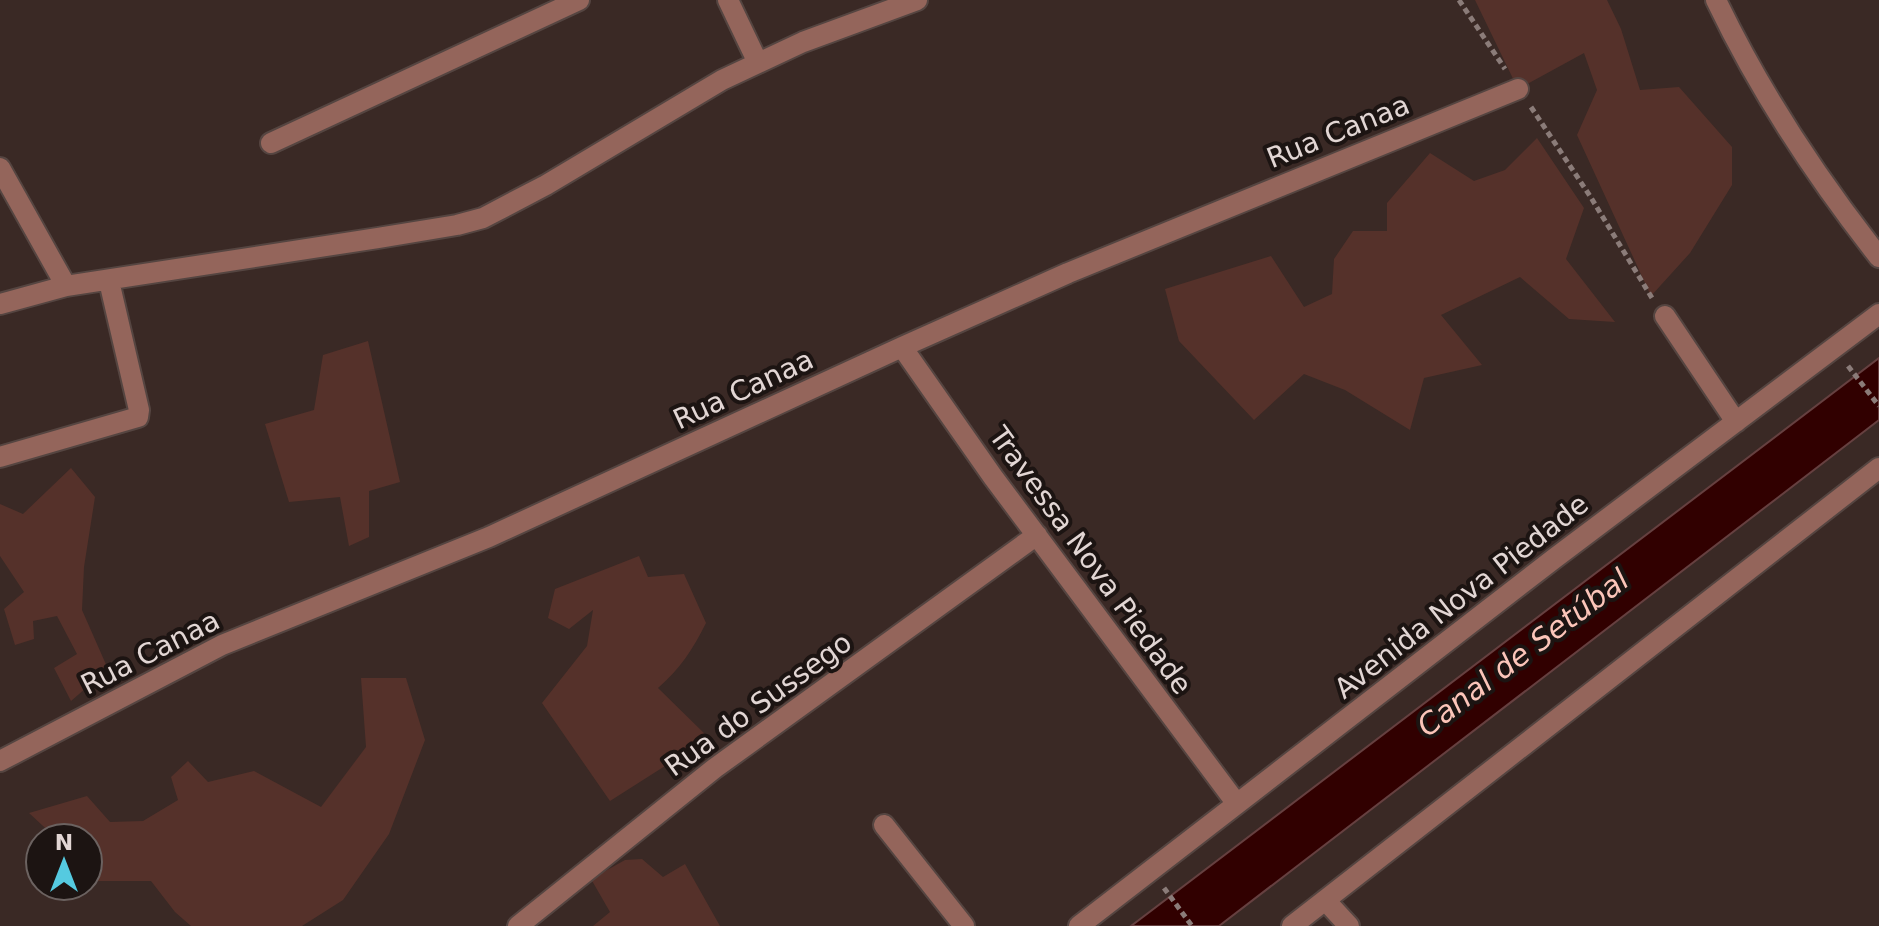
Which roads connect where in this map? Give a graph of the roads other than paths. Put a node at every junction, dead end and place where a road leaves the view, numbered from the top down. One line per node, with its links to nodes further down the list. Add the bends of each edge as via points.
1 (579, 0): 7 (street)
2 (728, 0): 5 (street)
3 (917, 0): 5 (street)
4 (1716, 0): 9 (street, via 1785,125)
5 (758, 63): 10 (street, via 483,218)
6 (1518, 89): 15 (street, Rua Canaa, via 1082,267)
7 (271, 143)
8 (0, 168): 11 (street)
9 (1879, 257)
10 (109, 281): 11 (street); 17 (street, via 138,417)
11 (66, 286): 12 (street)
12 (0, 304)
13 (1879, 314): 16 (street, Avenida Nova Piedade)
14 (1665, 316): 16 (street)
15 (902, 347): 19 (street, Travessa Nova Piedade); 20 (street, Rua Canaa, via 489,537 222,645)
16 (1736, 422): 21 (street, Avenida Nova Piedade)
17 (0, 457)
18 (1879, 468): 23 (street)
19 (1037, 535): 21 (street, Travessa Nova Piedade); 24 (street, Rua do Sussego, via 715,768)
20 (0, 761)
21 (1237, 804): 26 (street, Avenida Nova Piedade)
22 (884, 825): 25 (street)
23 (1325, 900): 27 (street); 28 (street)
24 (518, 926)
25 (964, 926)
26 (1079, 926)
27 (1292, 926)
28 (1349, 926)

